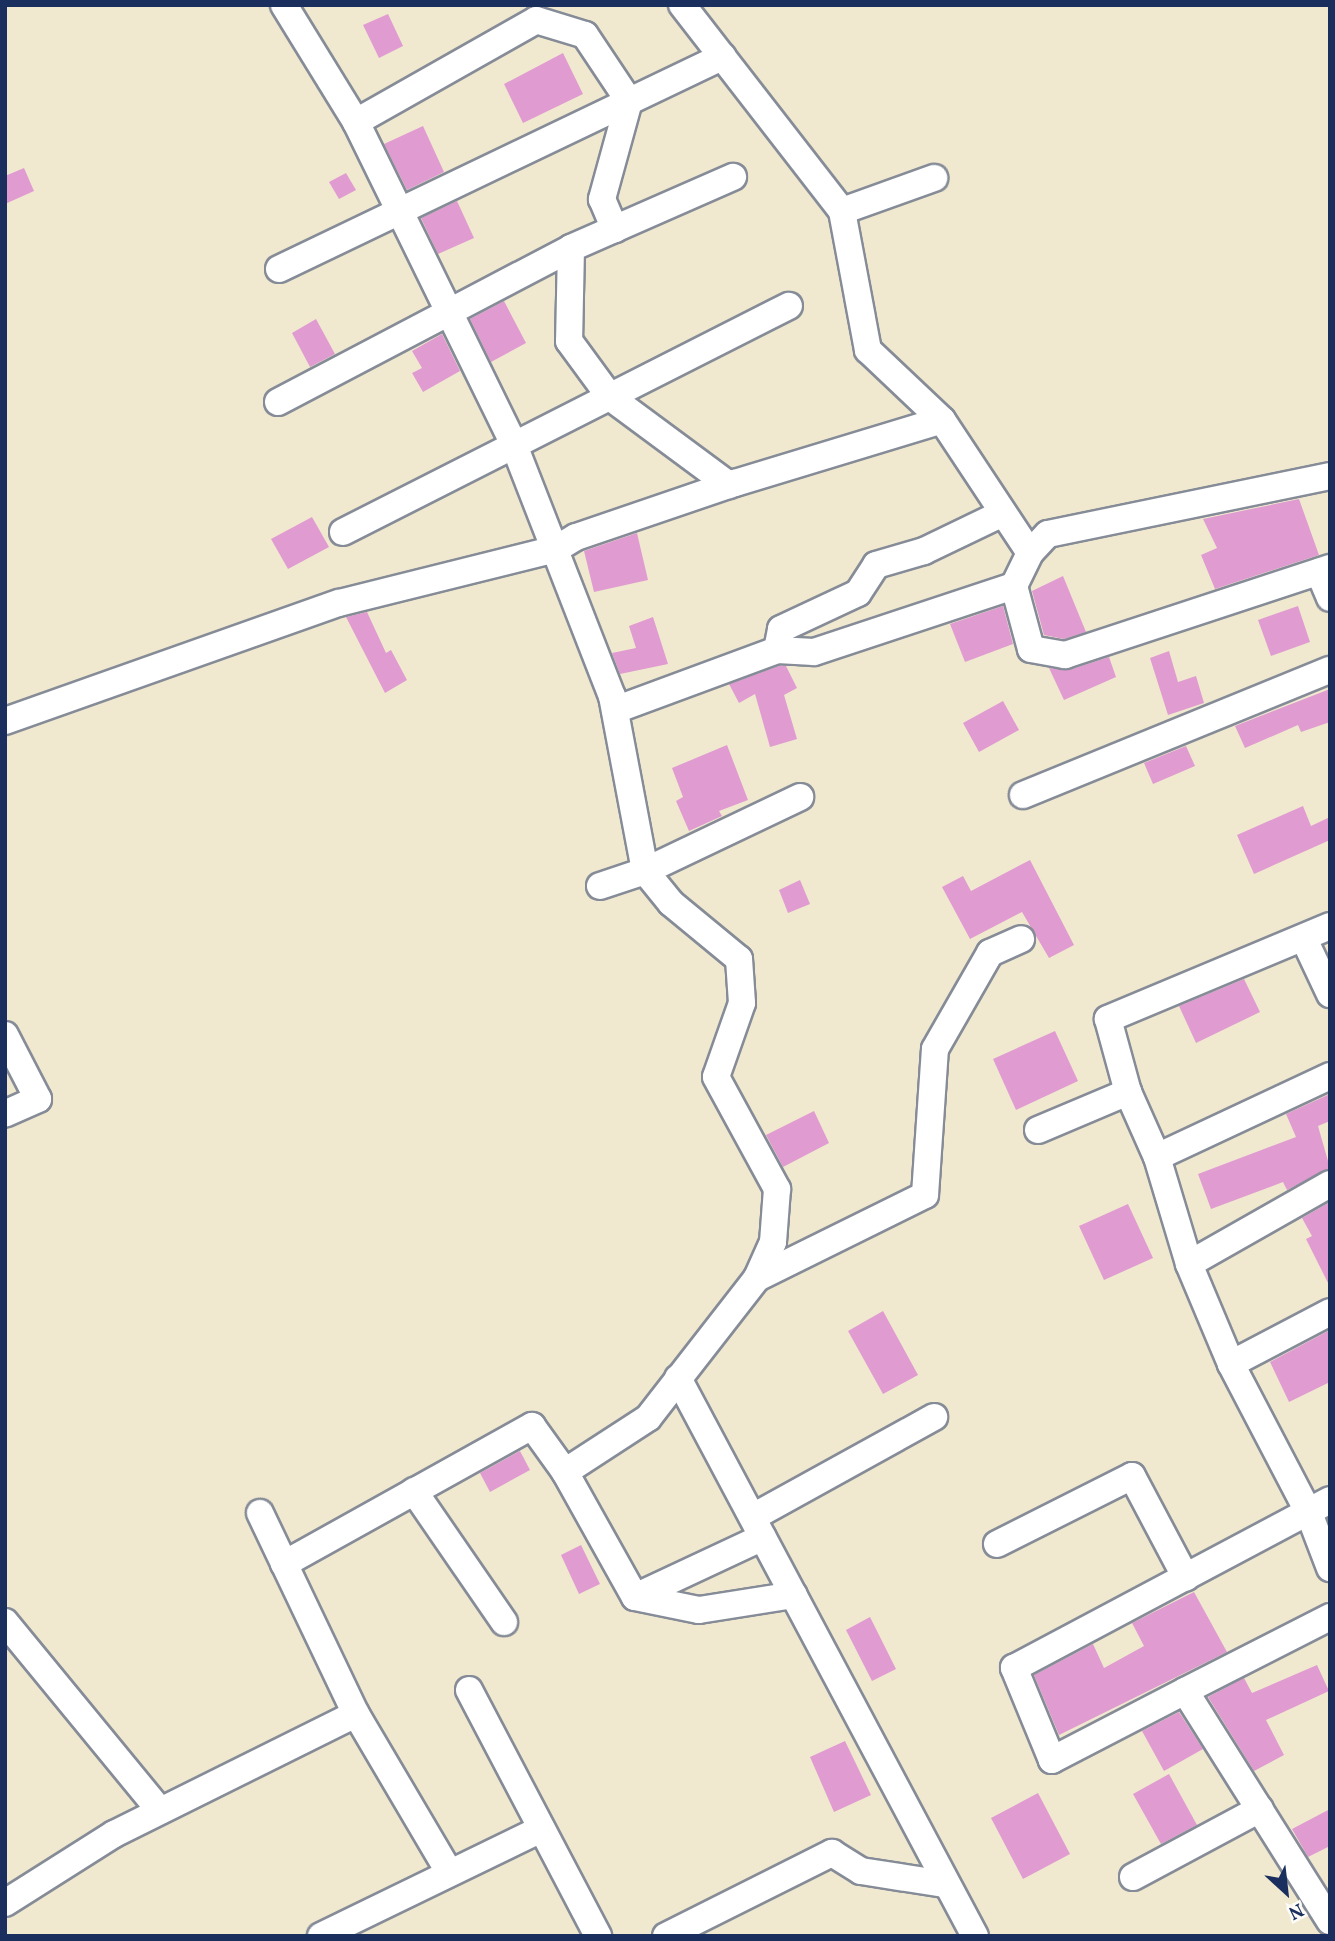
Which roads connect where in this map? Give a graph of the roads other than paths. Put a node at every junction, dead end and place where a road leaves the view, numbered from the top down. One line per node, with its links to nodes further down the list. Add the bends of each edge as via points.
1 (284, 5): 5 (street)
2 (682, 5): 3 (street)
3 (723, 56): 4 (street); 9 (street)
4 (629, 101): 5 (street, via 585,35 536,20); 8 (street); 10 (street, via 603,199)
5 (356, 122): 8 (street)
6 (733, 177): 10 (street)
7 (934, 178): 9 (street)
8 (401, 208): 12 (street); 14 (street)
9 (842, 211): 17 (street, via 868,350)
10 (615, 229): 11 (street)
11 (571, 248): 14 (street); 15 (street, via 569,341)
12 (279, 269)
13 (789, 306): 15 (street)
14 (450, 315): 16 (street); 18 (street)
15 (610, 397): 18 (street); 20 (street)
16 (278, 402)
17 (942, 420): 20 (street); 21 (street)
18 (514, 445): 22 (street); 23 (street)
19 (1330, 476): 24 (street, via 1048,534)
20 (729, 485): 23 (street, via 576,537)
21 (1001, 514): 24 (street); 28 (street, via 924,551 876,565 858,593 781,629)
22 (343, 532)
23 (556, 550): 30 (street); 31 (street, via 340,603)
24 (1030, 553): 26 (street)
25 (1324, 570): 26 (street, via 1065,655 1031,649); 27 (street)
26 (1014, 586): 28 (street, via 814,652)
27 (1330, 598)
28 (777, 650): 30 (street)
29 (1330, 670): 32 (street)
30 (615, 710): 34 (street)
31 (5, 721)
32 (1023, 795)
33 (800, 797): 34 (street)
34 (645, 871): 35 (street); 48 (street, via 671,903 738,959 742,1003 716,1077 777,1189 773,1242)
35 (600, 886)
36 (1330, 926): 38 (street)
37 (1020, 939): 48 (street, via 990,953 935,1049 925,1195)
38 (1304, 939): 39 (street); 42 (street, via 1108,1019)
39 (1330, 994)
40 (5, 1034): 43 (street, via 38,1100)
41 (1330, 1076): 45 (street)
42 (1128, 1092): 44 (street); 45 (street)
43 (5, 1114)
44 (1038, 1130)
45 (1157, 1157): 47 (street)
46 (1330, 1184): 47 (street)
47 (1189, 1264): 50 (street)
48 (757, 1279): 51 (street)
49 (1330, 1312): 50 (street)
50 (1231, 1364): 55 (street)
51 (678, 1378): 53 (street, via 648,1418); 57 (street)
52 (933, 1417): 57 (street)
53 (565, 1472): 54 (street, via 533,1426); 63 (street)
54 (414, 1491): 59 (street); 66 (street)
55 (1320, 1507): 60 (street); 61 (street)
56 (260, 1513): 59 (street)
57 (758, 1527): 62 (street); 63 (street)
58 (997, 1544): 61 (street, via 1132,1476)
59 (284, 1564): 69 (street)
60 (1330, 1568)
61 (1186, 1578): 68 (street, via 1014,1668 1052,1760)
62 (794, 1595): 63 (street, via 699,1610); 75 (street)
63 (635, 1597)
64 (1330, 1617): 68 (street)
65 (5, 1622): 71 (street)
66 (504, 1622)
67 (469, 1690): 72 (street)
68 (1185, 1691): 70 (street)
69 (356, 1714): 71 (street); 73 (street)
70 (1260, 1809): 74 (street); 77 (street)
71 (160, 1811): 76 (street)
72 (541, 1829): 73 (street); 79 (street)
73 (449, 1872): 78 (street)
74 (1133, 1877)
75 (944, 1884): 80 (street, via 862,1871 832,1853); 81 (street)
76 (5, 1903)
77 (1330, 1922)
78 (321, 1936)
79 (598, 1936)
80 (666, 1936)
81 (975, 1936)

